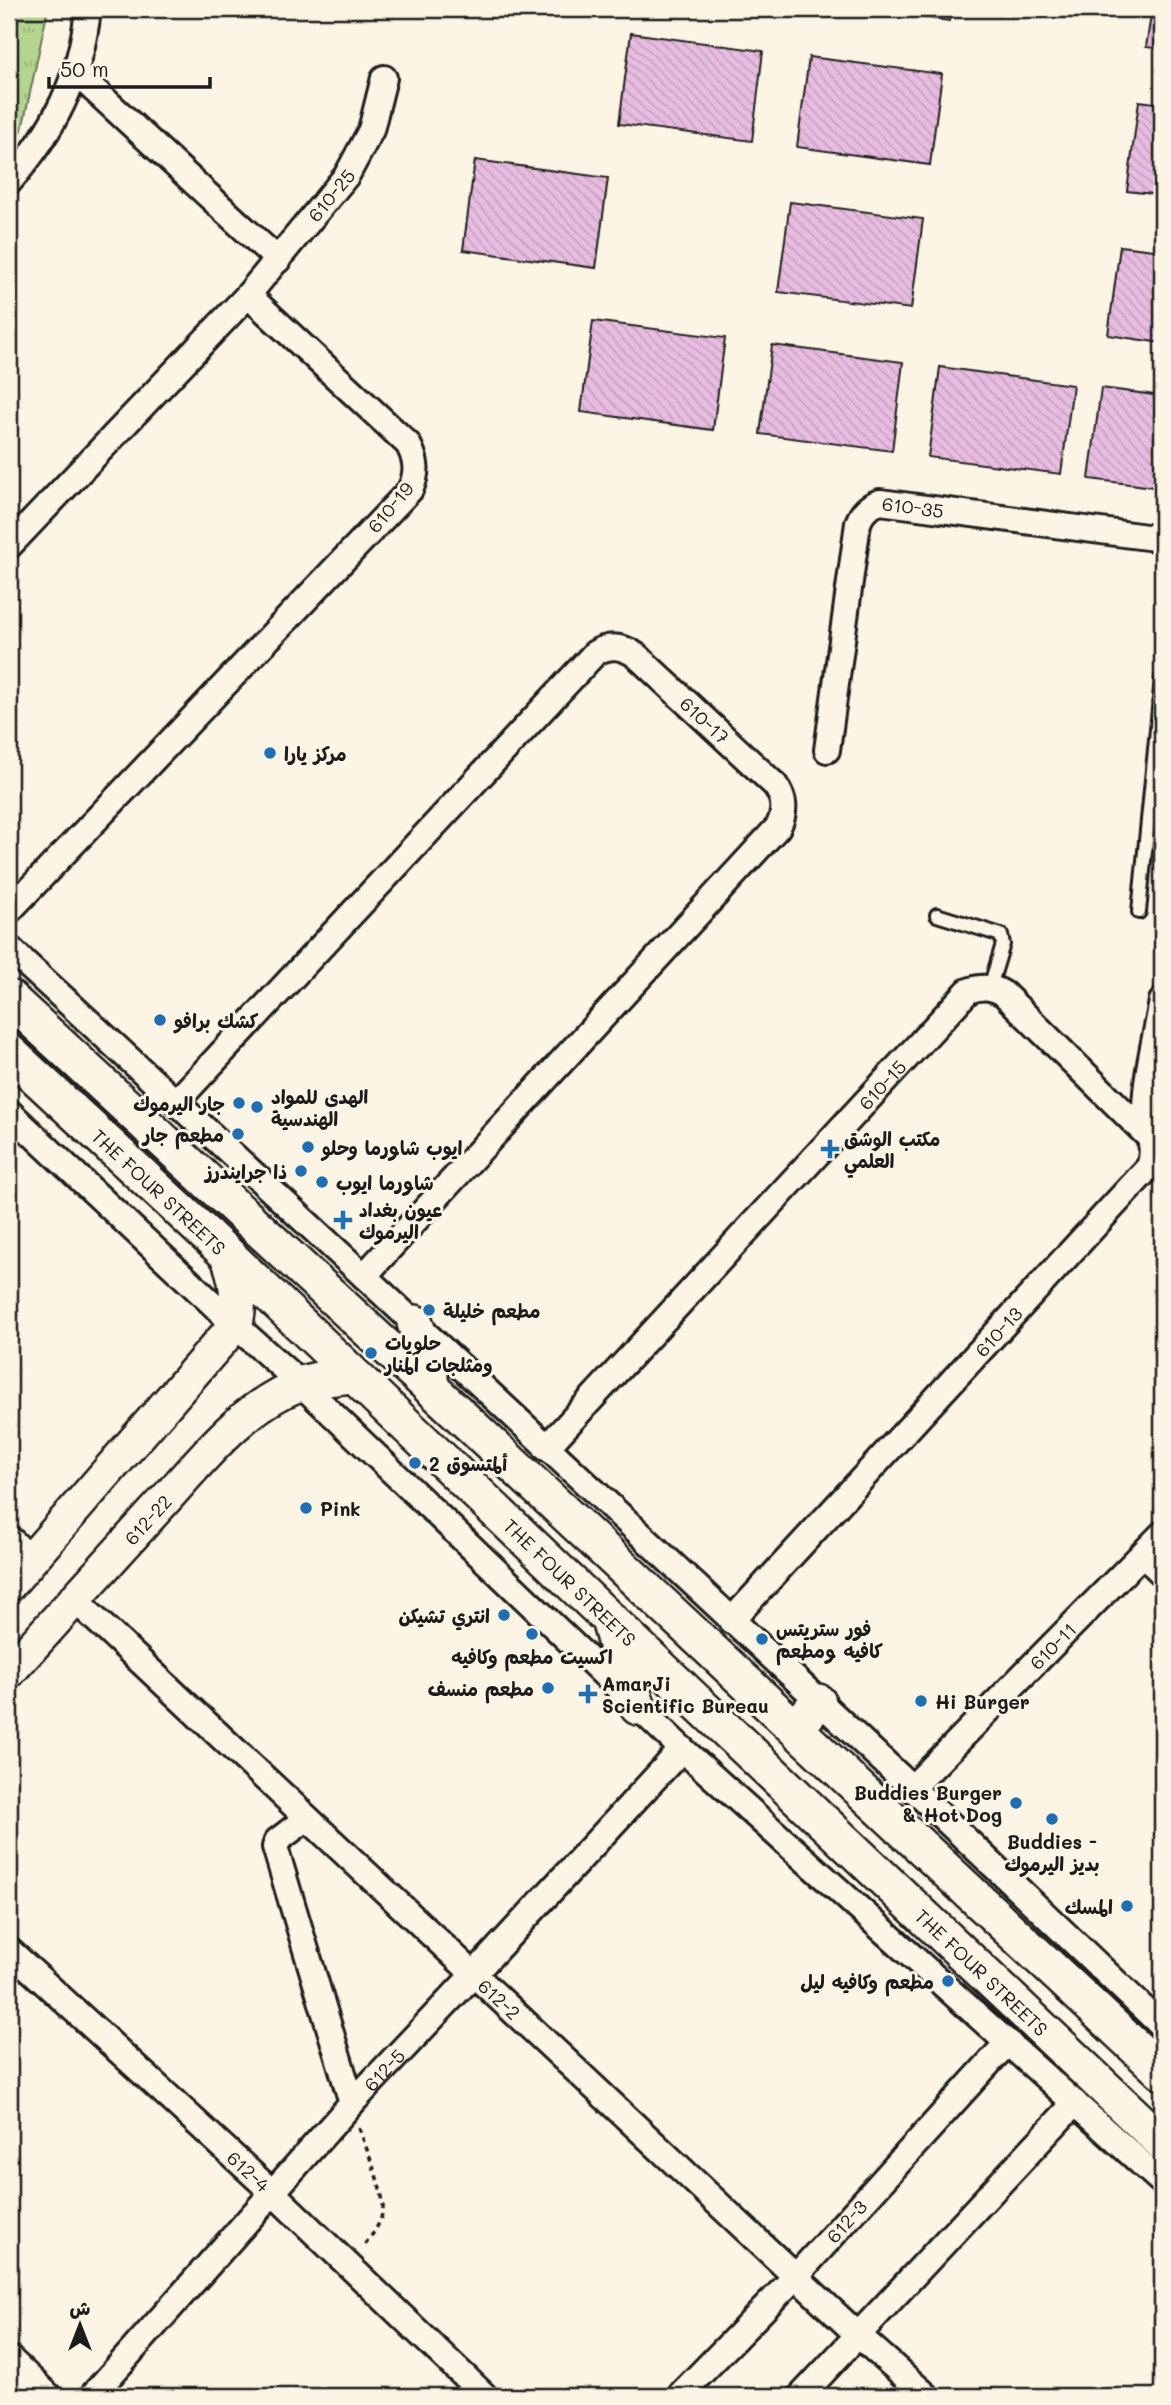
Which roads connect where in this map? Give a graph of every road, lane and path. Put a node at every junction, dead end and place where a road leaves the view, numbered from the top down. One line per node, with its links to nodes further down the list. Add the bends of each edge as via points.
1 (88, 9): 2 (street)
2 (76, 73): 4 (street, via 54,121); 5 (street)
3 (384, 78): 5 (street, 610-25, via 360,153)
4 (9, 182)
5 (278, 260): 6 (street, 610-25)
6 (248, 295): 8 (street); 11 (street, 610-19, via 408,444 417,467 415,479 410,490)
7 (1162, 539): 10 (street, 610-35, via 880,502 872,505 858,523)
8 (9, 546)
9 (1162, 678): 12 (lane)
10 (827, 750)
11 (9, 911)
12 (1139, 912)
13 (937, 915): 15 (lane, via 1001,936 1003,944)
14 (9, 948): 19 (street)
15 (990, 987): 21 (street, via 1004,994); 29 (street, 610-15, via 975,988 962,996)
16 (9, 998): 28 (main road, THE FOUR STREETS)
17 (1162, 1001): 21 (street, 610-13, via 1146,1100)
18 (9, 1052): 22 (main road, THE FOUR STREETS)
19 (177, 1101): 23 (street); 23 (street, 610-17, via 602,649 624,648 637,656 775,785 784,810 778,827)
20 (9, 1111): 25 (street)
21 (1149, 1137): 42 (street, 610-13, via 1153,1152 1149,1167)
22 (228, 1255): 25 (main road, via 239,1296); 26 (main road, THE FOUR STREETS)
23 (364, 1276): 24 (street)
24 (415, 1323): 28 (main road); 29 (street)
25 (235, 1325): 27 (street); 37 (street)
26 (352, 1375): 27 (main road); 31 (main road, THE FOUR STREETS)
27 (301, 1384): 40 (street, 612-22, via 282,1391 246,1416); 45 (street)
28 (431, 1388): 30 (main road, THE FOUR STREETS)
29 (546, 1448): 42 (street)
30 (511, 1463): 31 (main road, via 509,1476 500,1486 488,1491); 32 (main road, THE FOUR STREETS)
31 (475, 1489): 33 (main road, THE FOUR STREETS)
32 (553, 1504): 33 (main road, via 531,1512); 46 (main road, THE FOUR STREETS)
33 (522, 1533): 41 (main road, THE FOUR STREETS)
34 (1162, 1534): 36 (street, 610-11)
35 (9, 1538): 37 (street)
36 (1143, 1555): 38 (street); 48 (street, 610-11)
37 (32, 1560): 39 (street)
38 (1162, 1573)
39 (9, 1586)
40 (74, 1599): 43 (street, 612-22); 49 (street, 612-2)
41 (609, 1619): 45 (main road); 57 (main road, THE FOUR STREETS)
42 (731, 1621): 44 (street)
43 (9, 1672)
44 (818, 1702): 46 (main road); 48 (street)
45 (638, 1707): 47 (street)
46 (796, 1728): 54 (main road, THE FOUR STREETS)
47 (682, 1749): 51 (street, 612-5); 53 (street)
48 (912, 1788): 52 (street)
49 (307, 1818): 51 (street, 612-2); 55 (street, via 275,1847)
50 (9, 1950): 59 (street, 612-4)
51 (474, 1975): 55 (street, 612-5); 61 (street, 612-2)
52 (1162, 2026)
53 (1008, 2042): 56 (street); 61 (street, 612-3)
54 (1162, 2073)
55 (352, 2103): 59 (street, 612-5); 60 (path, via 383,2203 371,2238)
56 (1075, 2103): 58 (street); 62 (street)
57 (1162, 2141)
58 (1162, 2182)
59 (272, 2192): 60 (street, 612-4); 65 (street, 612-5)
60 (347, 2264): 66 (street, 612-4)
61 (796, 2276): 62 (street, 612-2); 67 (street, 612-3)
62 (858, 2334): 68 (street); 69 (street, 612-2)
63 (9, 2358): 64 (street)
64 (49, 2396)
65 (93, 2396)
66 (485, 2396)
67 (679, 2396)
68 (801, 2396)
69 (927, 2396)

